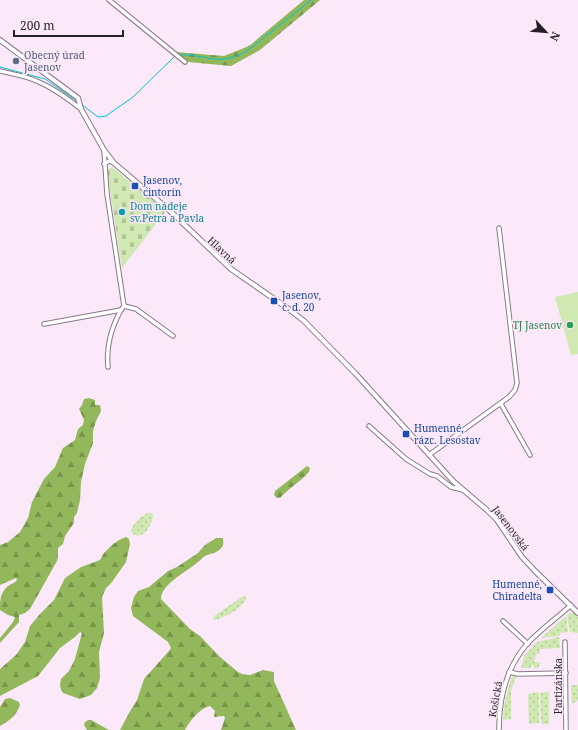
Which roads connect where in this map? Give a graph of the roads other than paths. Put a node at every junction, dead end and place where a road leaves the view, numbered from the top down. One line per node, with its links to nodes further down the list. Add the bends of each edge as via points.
1 (109, 0): 3 (street)
2 (0, 40): 5 (street, Hlavná, via 74,94)
3 (185, 62)
4 (0, 71): 5 (street, via 40,82)
5 (81, 108): 6 (street, Hlavná)
6 (104, 150): 7 (street, Hlavná); 8 (street)
7 (114, 163): 8 (street, via 108,161); 17 (street, Hlavná, via 169,210 231,269 304,321)
8 (104, 164): 10 (street)
9 (499, 228): 15 (street, via 516,383 510,397)
10 (124, 306): 11 (street); 13 (street, via 136,309)
11 (121, 310): 12 (street); 14 (street, via 109,339)
12 (44, 324)
13 (173, 336)
14 (108, 367)
15 (500, 404): 18 (street); 19 (street)
16 (369, 426): 20 (street, via 406,459 451,487)
17 (425, 451): 18 (street, Jasenovská)
18 (429, 455): 20 (street, Jasenovská)
19 (530, 455)
20 (464, 491): 21 (street, Jasenovská, via 497,520 522,557 543,580)
21 (572, 605): 22 (street, Jasenovská); 25 (street, Košická)
22 (578, 613)
23 (503, 621): 25 (street)
24 (565, 642): 27 (street, Partizánska)
25 (528, 644): 26 (street, Košická)
26 (509, 672): 27 (street, Košická); 28 (street, Košická, via 499,709)
27 (566, 673): 29 (street, Partizánska)
28 (499, 730)
29 (566, 730)

